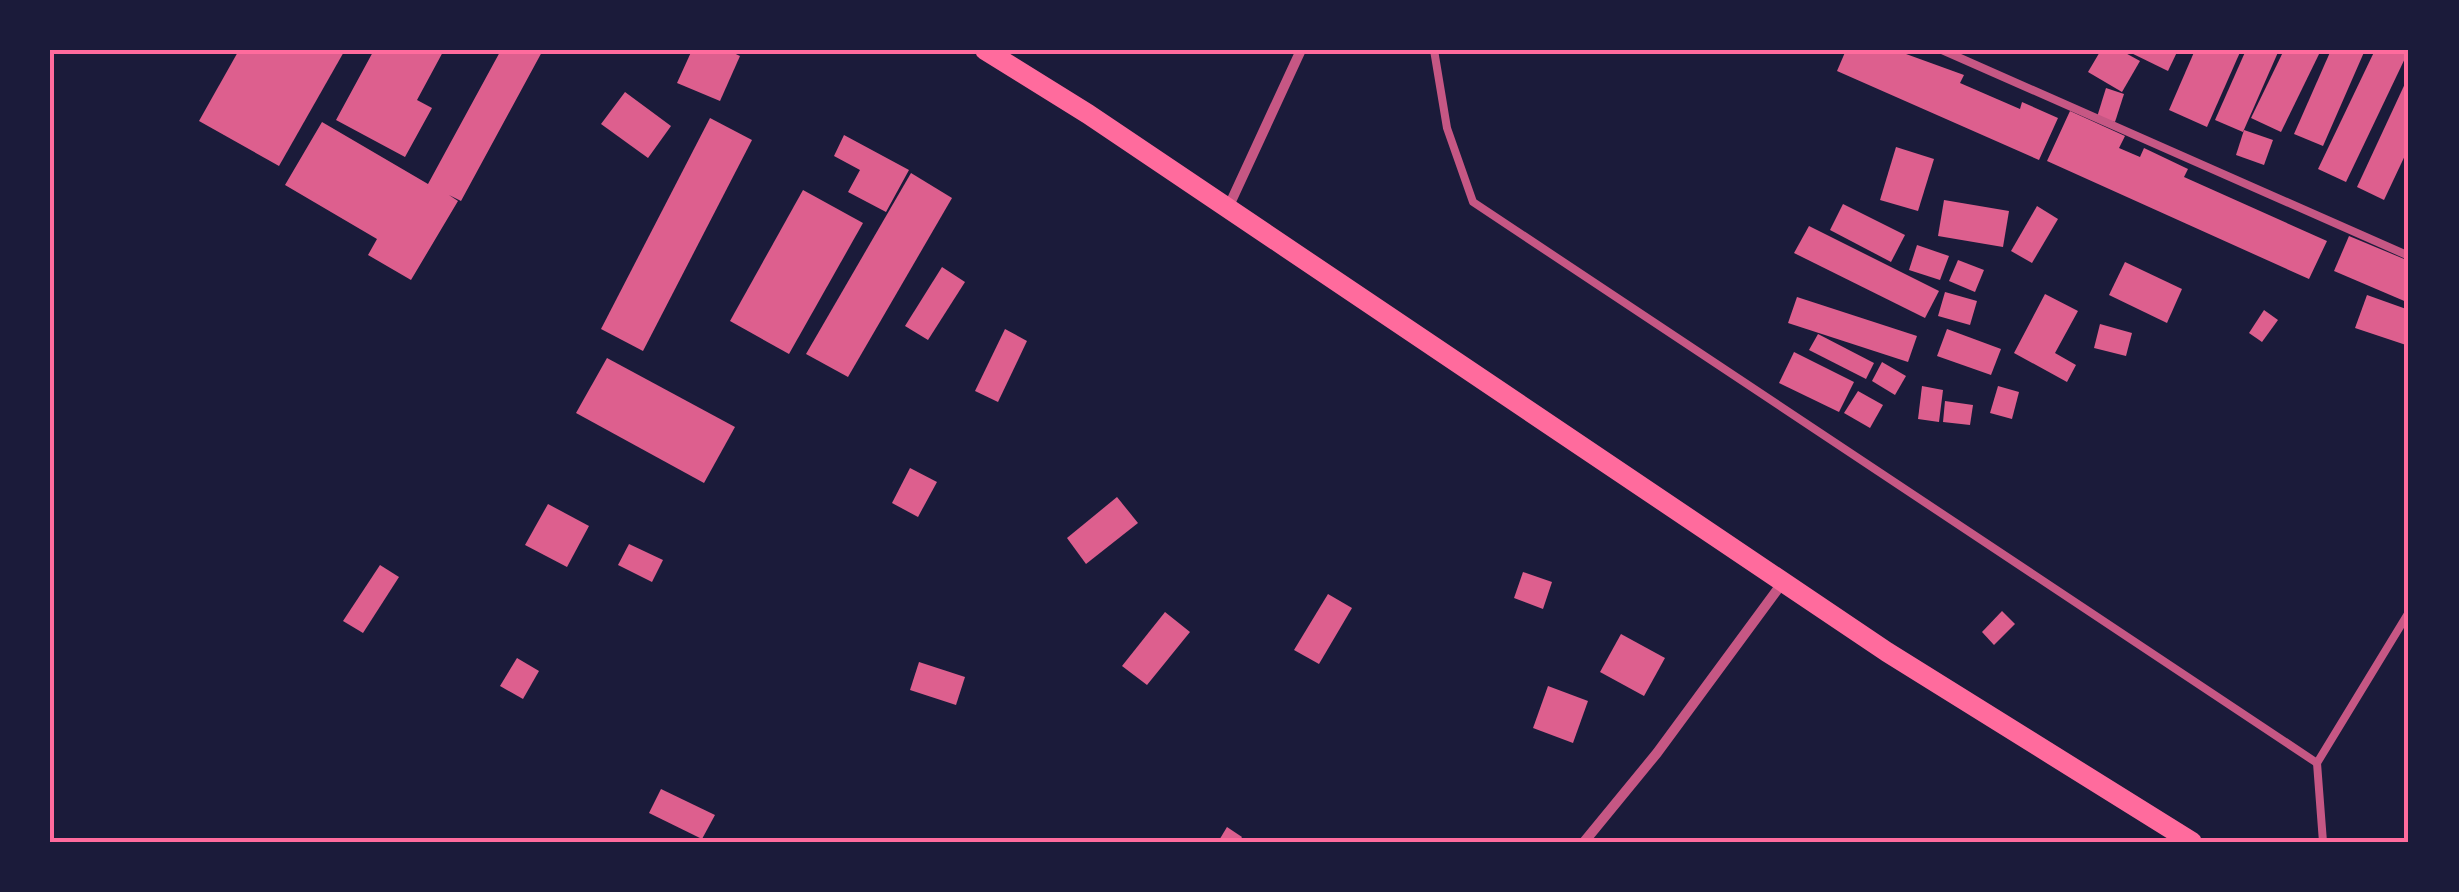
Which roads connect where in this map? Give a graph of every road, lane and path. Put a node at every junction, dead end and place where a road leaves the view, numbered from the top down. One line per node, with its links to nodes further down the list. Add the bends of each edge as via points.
1 (985, 50): 5 (main road)
2 (1302, 50): 5 (street)
3 (1434, 50): 9 (lane, via 1447,128 1473,202)
4 (1942, 50): 6 (lane)
5 (1228, 208): 7 (main road)
6 (2409, 256)
7 (1783, 582): 10 (street); 11 (main road)
8 (2409, 612): 9 (lane)
9 (2317, 762): 12 (lane)
10 (1584, 842)
11 (2192, 842)
12 (2323, 842)

